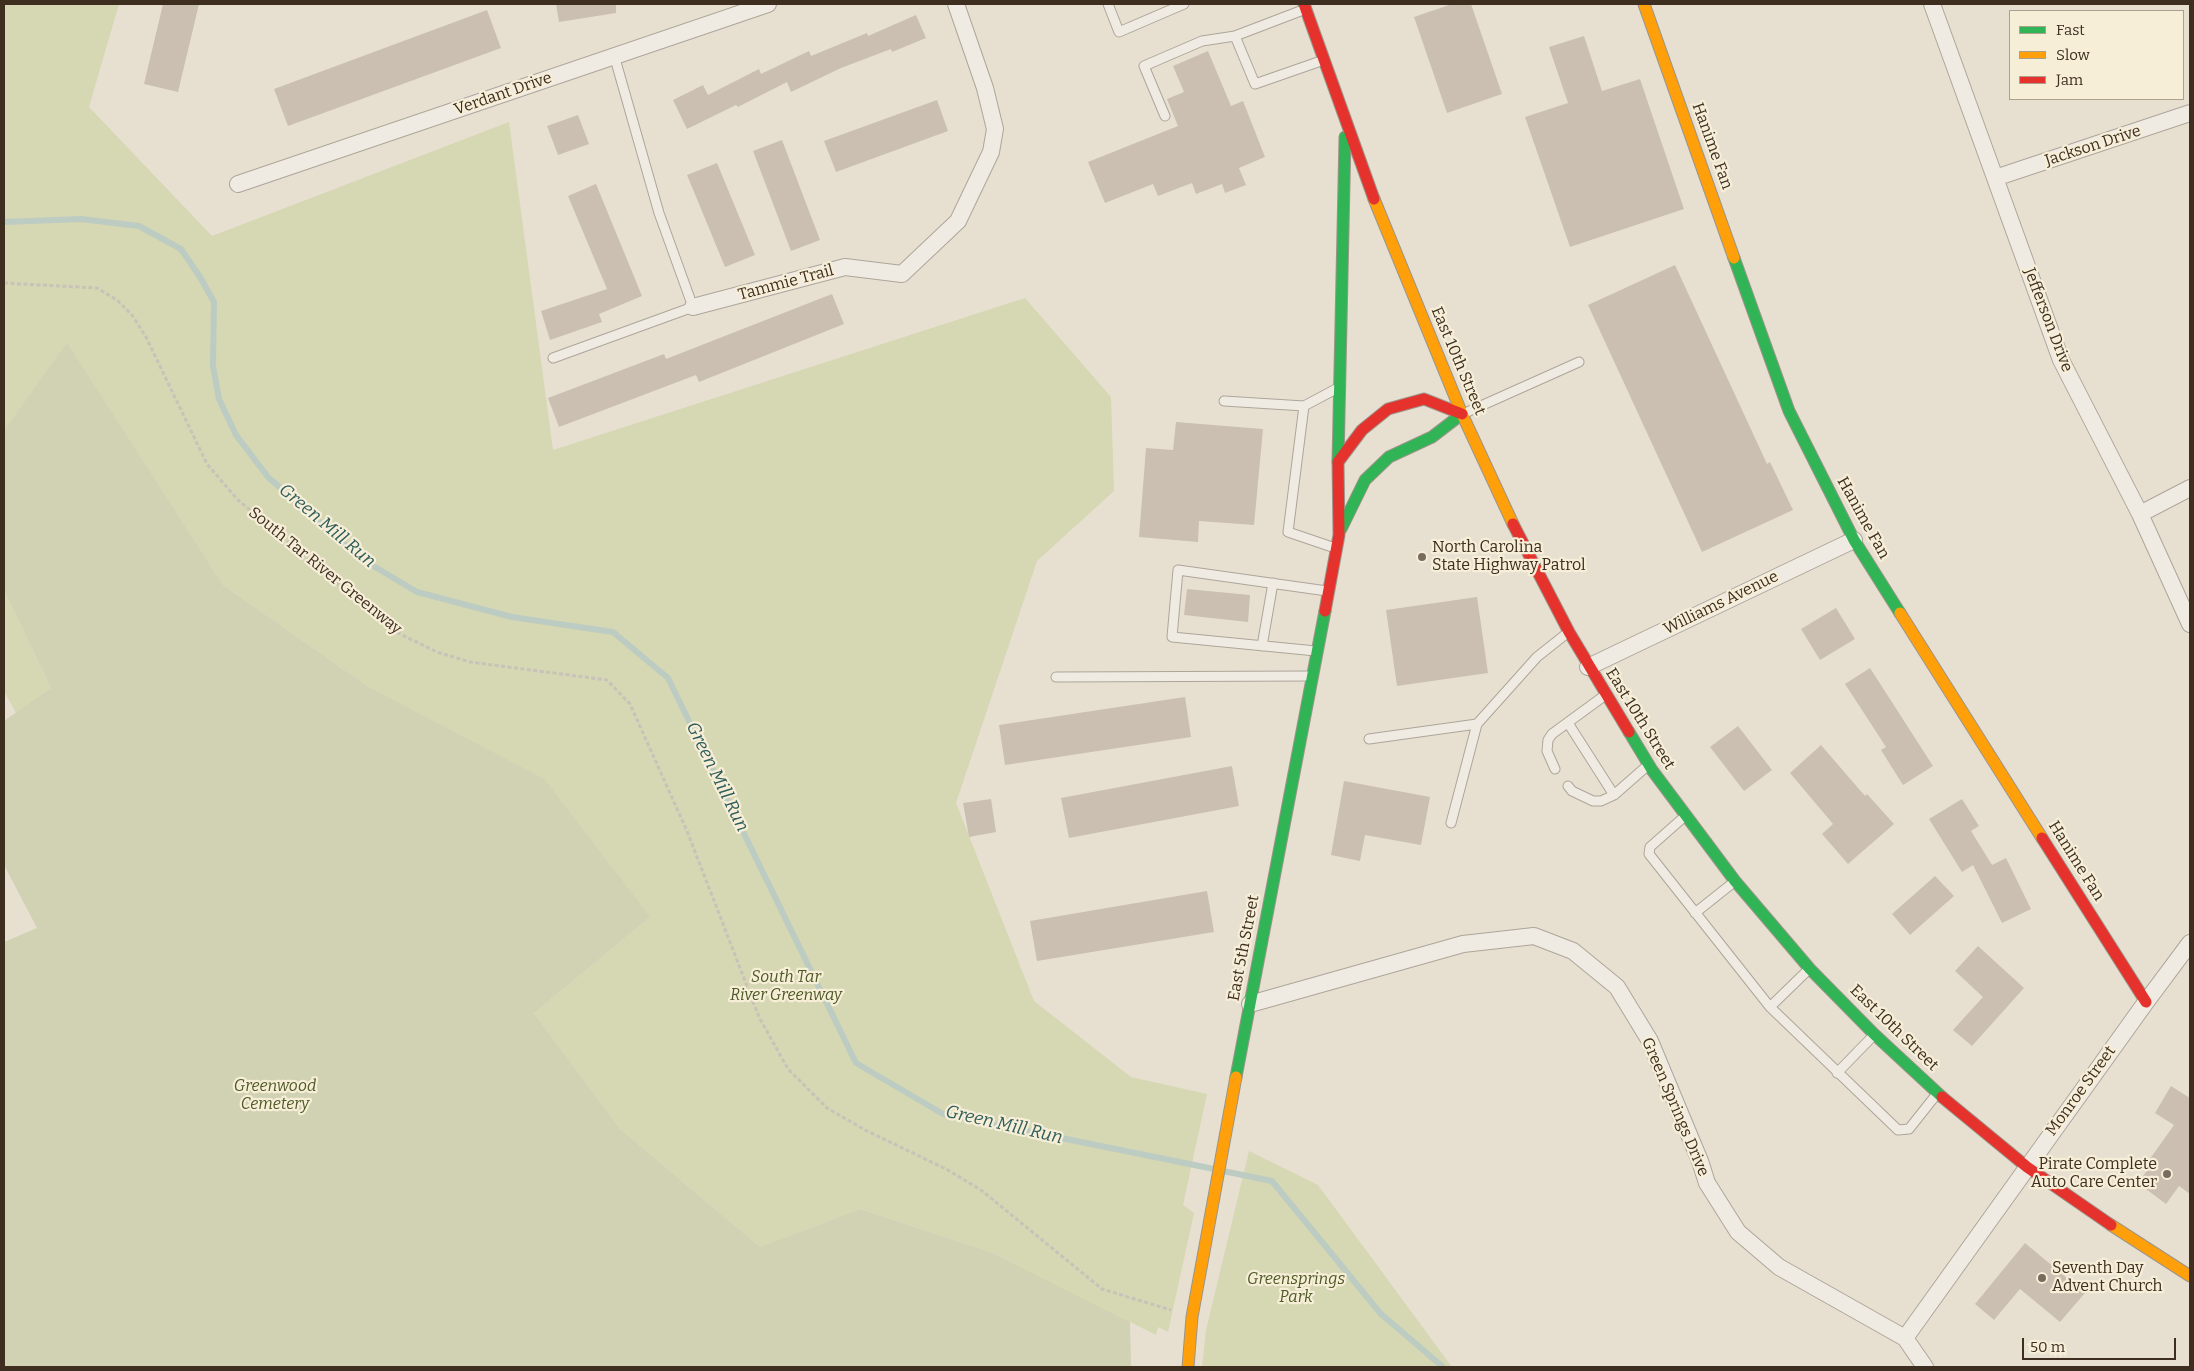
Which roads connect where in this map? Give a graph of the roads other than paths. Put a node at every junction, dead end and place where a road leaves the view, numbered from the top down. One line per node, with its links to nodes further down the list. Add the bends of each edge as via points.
1 (768, 4): 7 (street, Verdant Drive)
2 (956, 4): 17 (street, Tammie Trail, via 985,88 995,129 991,152 958,221 902,274 845,267)
3 (1108, 4): 4 (lane, via 1119,32)
4 (1184, 4)
5 (1644, 4): 28 (main road, Hanime Fan, via 1789,411)
6 (1932, 4): 15 (street, Jefferson Drive)
7 (746, 7): 10 (street, Verdant Drive)
8 (1305, 7): 9 (lane); 11 (main road, East 10th Street)
9 (1235, 36): 11 (lane, via 1255,84); 13 (lane, via 1202,41 1144,66)
10 (614, 56): 16 (street, Verdant Drive); 17 (lane, via 659,213)
11 (1324, 60): 14 (main road, East 10th Street)
12 (2190, 113): 15 (street, Jackson Drive)
13 (1165, 116)
14 (1346, 121): 20 (main road, East 5th Street); 23 (main road, East 10th Street)
15 (1995, 178): 26 (street, Jefferson Drive, via 2061,360)
16 (238, 184)
17 (693, 307): 18 (lane)
18 (554, 358)
19 (1579, 362): 23 (lane)
20 (1338, 388): 22 (lane); 24 (main road, East 5th Street)
21 (1224, 401): 22 (lane)
22 (1304, 406): 29 (lane, via 1288,532)
23 (1462, 414): 24 (main road, via 1424,399 1388,409 1362,430); 27 (main road, East 5th Street, via 1432,437 1389,457 1365,480); 33 (main road, East 10th Street, via 1518,535)
24 (1338, 462): 27 (main road, East 5th Street)
25 (2190, 488): 26 (street)
26 (2140, 514): 32 (street, Jefferson Drive)
27 (1338, 535): 29 (main road, East 5th Street)
28 (1854, 540): 36 (street, Williams Avenue); 53 (main road, Hanime Fan)
29 (1336, 549): 31 (main road, East 5th Street)
30 (1273, 584): 31 (lane); 34 (lane); 34 (lane, via 1178,570 1172,637)
31 (1328, 592): 35 (main road, East 5th Street)
32 (2190, 624)
33 (1569, 632): 36 (main road, East 10th Street); 41 (lane, via 1537,657)
34 (1262, 646): 35 (lane)
35 (1316, 651): 37 (main road, East 5th Street)
36 (1588, 667): 39 (main road, East 10th Street)
37 (1311, 676): 38 (lane); 54 (main road, East 5th Street)
38 (1056, 677)
39 (1605, 695): 40 (lane); 43 (main road, East 10th Street)
40 (1568, 723): 44 (lane, via 1548,740 1547,751); 46 (lane)
41 (1477, 724): 42 (lane); 48 (lane)
42 (1369, 739)
43 (1649, 764): 46 (lane); 47 (main road, East 10th Street)
44 (1555, 769)
45 (1568, 786): 46 (lane, via 1593,801)
46 (1614, 796)
47 (1686, 816): 49 (main road, East 10th Street); 50 (lane, via 1650,847 1648,854)
48 (1450, 823)
49 (1735, 881): 50 (lane); 52 (main road, East 10th Street)
50 (1695, 913): 55 (lane)
51 (2190, 943): 53 (street, Monroe Street)
52 (1810, 968): 55 (lane); 56 (main road, East 10th Street)
53 (2146, 1002): 59 (street, Monroe Street)
54 (1250, 1004): 61 (street, Green Springs Drive, via 1463,944 1534,936 1573,951 1617,987 1650,1041 1707,1183 1738,1232 1779,1267); 62 (main road, East 5th Street, via 1192,1317)
55 (1770, 1007): 57 (lane)
56 (1874, 1034): 57 (lane); 58 (main road, East 10th Street)
57 (1837, 1073): 58 (lane, via 1898,1130 1909,1130)
58 (1938, 1093): 59 (main road, East 10th Street)
59 (2027, 1166): 60 (main road, East 10th Street, via 2147,1250); 61 (street, Monroe Street)
60 (2190, 1276)
61 (1905, 1338): 63 (street, Green Springs Drive)
62 (1188, 1367)
63 (1925, 1367)

